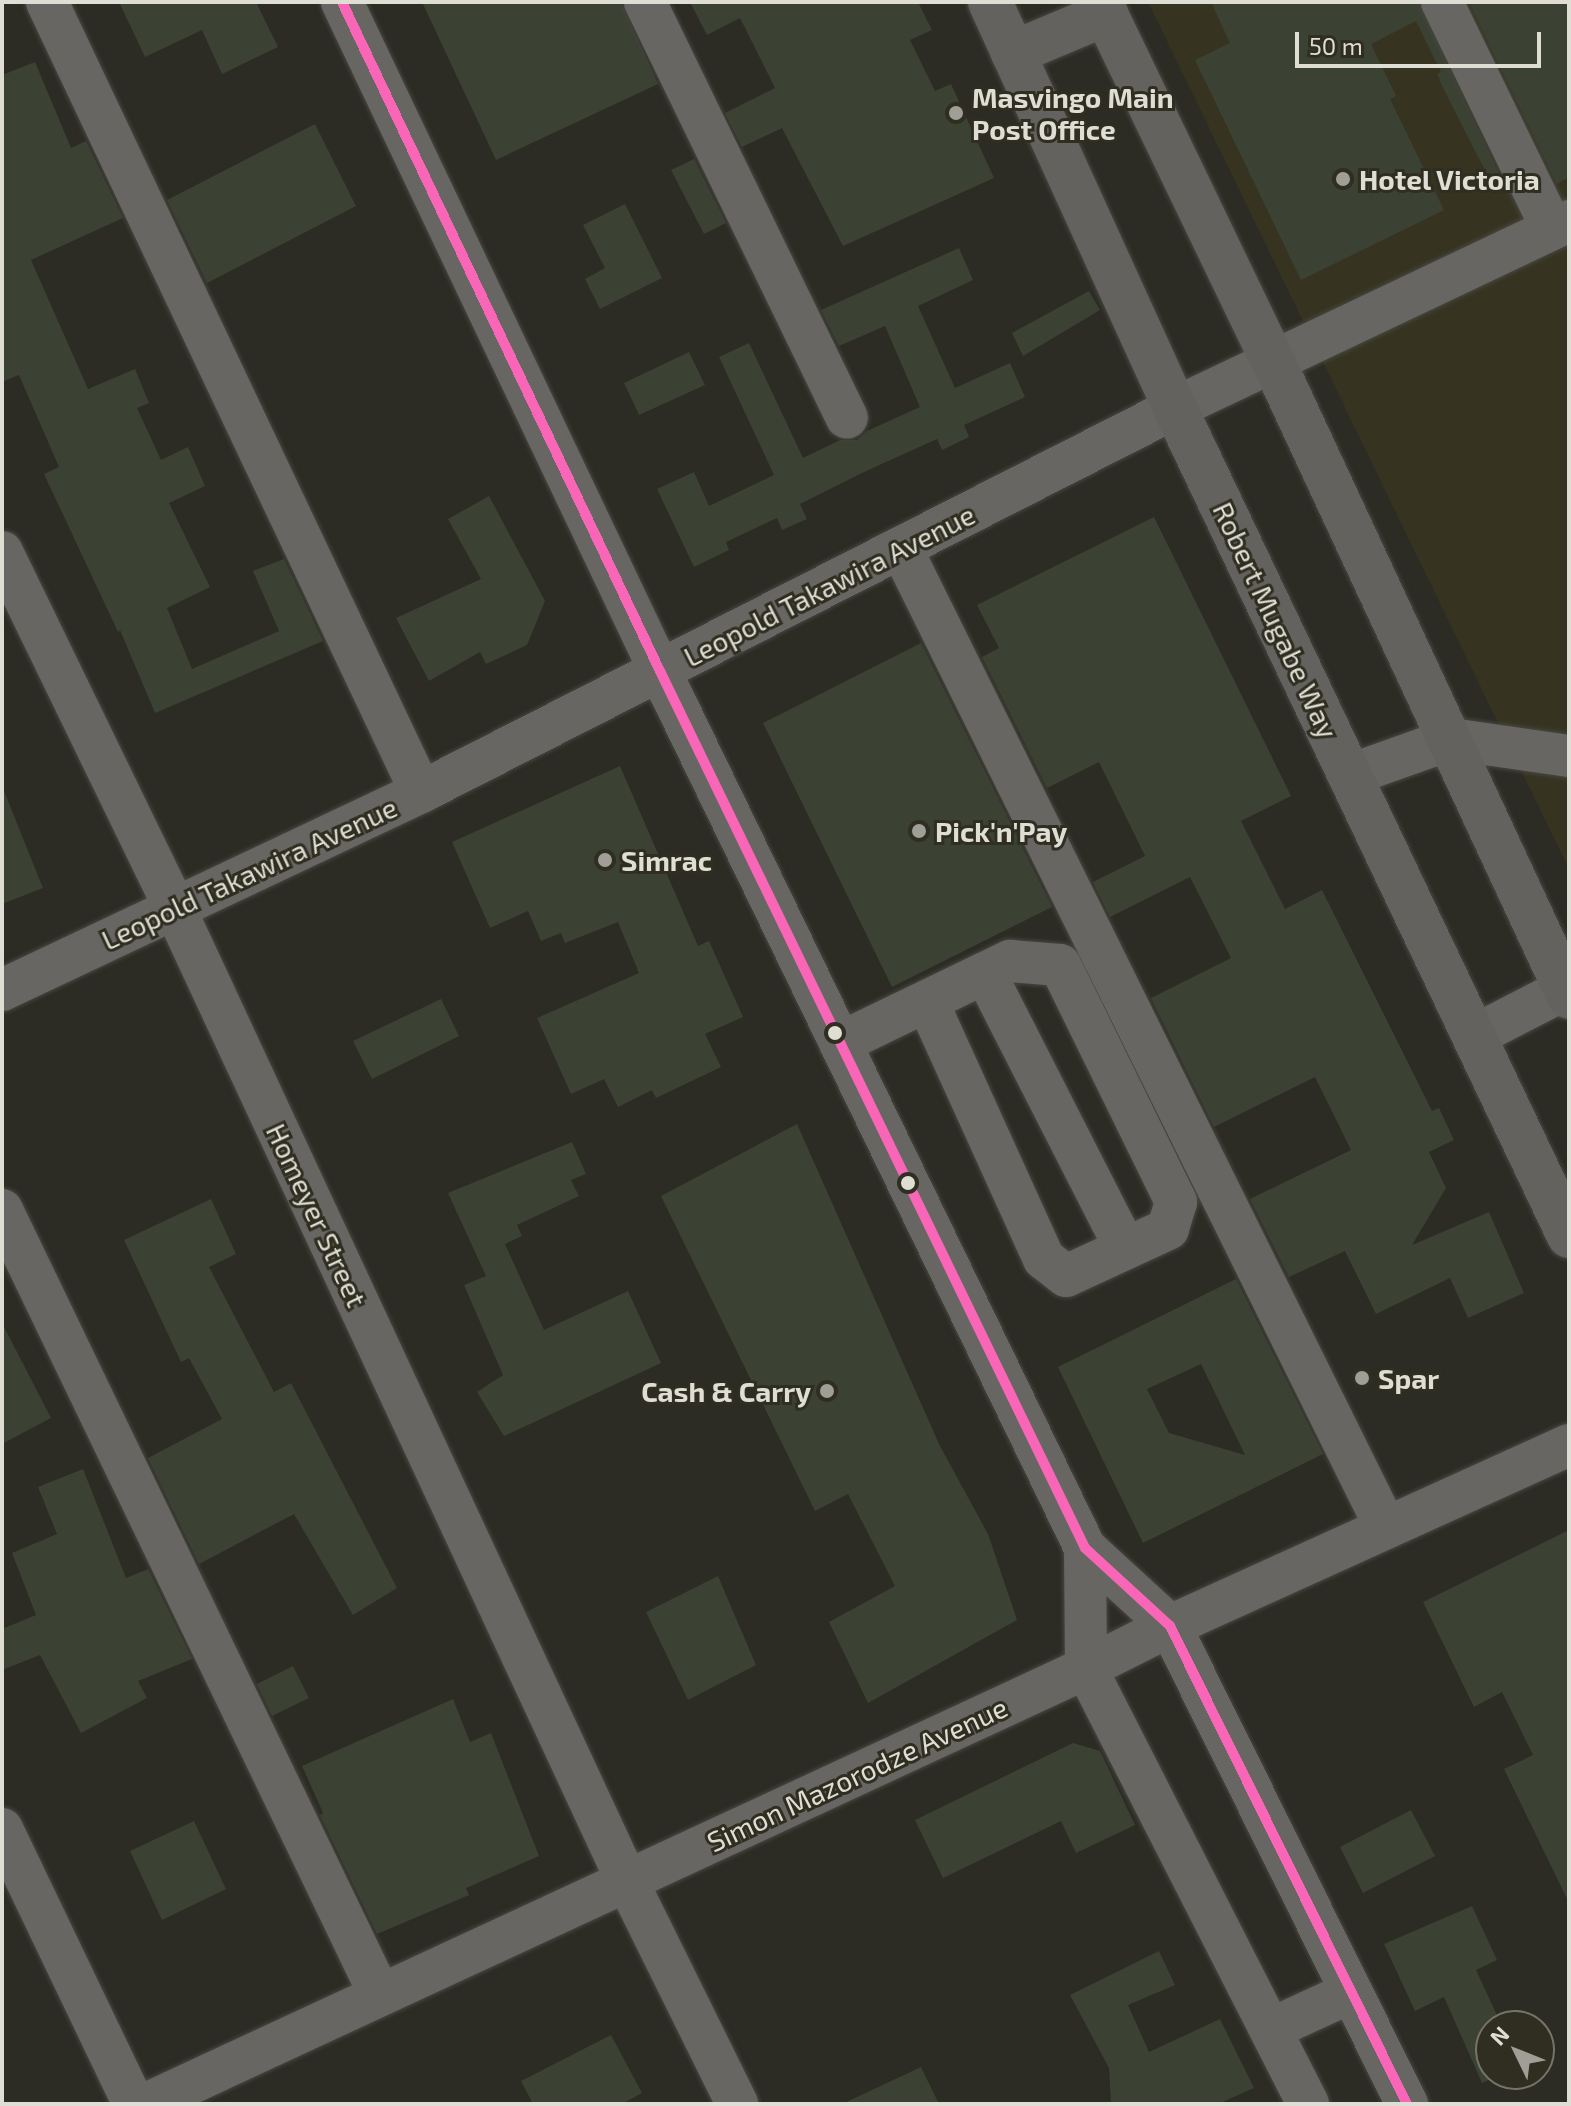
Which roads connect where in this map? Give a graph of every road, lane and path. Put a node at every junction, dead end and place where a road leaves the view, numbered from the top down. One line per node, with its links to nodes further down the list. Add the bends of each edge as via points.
1 (47, 2): 18 (street)
2 (342, 2): 14 (street)
3 (645, 2): 11 (street)
4 (990, 2): 7 (highway, Robert Mugabe Way)
5 (1442, 2): 8 (street)
6 (1103, 8): 7 (highway); 9 (highway)
7 (1013, 53): 10 (highway, Robert Mugabe Way)
8 (1561, 225): 9 (street, Leopold Takawira Avenue)
9 (1274, 363): 10 (street, Leopold Takawira Avenue); 15 (highway)
10 (1175, 408): 12 (street, Leopold Takawira Avenue); 17 (highway, Robert Mugabe Way)
11 (847, 418)
12 (901, 548): 14 (street, Leopold Takawira Avenue); 30 (street)
13 (2, 552): 19 (street, Homeyer Street)
14 (660, 671): 18 (street, Leopold Takawira Avenue); 25 (street)
15 (1451, 739): 16 (street); 17 (street); 22 (highway)
16 (1569, 756)
17 (1350, 775): 24 (highway, Robert Mugabe Way)
18 (421, 792): 19 (street, Leopold Takawira Avenue)
19 (175, 909): 21 (street, Leopold Takawira Avenue); 35 (street, Homeyer Street)
20 (985, 973): 23 (street); 28 (street); 28 (street, via 1010,961 1060,965 1176,1202 1168,1229)
21 (2, 990)
22 (1568, 990): 24 (street)
23 (927, 1001): 25 (street); 28 (street, via 1044,1259 1066,1276)
24 (1474, 1036): 27 (highway, Robert Mugabe Way)
25 (840, 1043): 31 (street)
26 (2, 1210): 37 (street)
27 (1569, 1236)
28 (1125, 1248)
29 (1569, 1445): 30 (street, Simon Mazorodze Avenue)
30 (1386, 1528): 32 (street, Simon Mazorodze Avenue)
31 (1085, 1548): 32 (street); 33 (street)
32 (1170, 1626): 33 (street, Simon Mazorodze Avenue); 36 (street)
33 (1086, 1668): 35 (street, Simon Mazorodze Avenue); 38 (street)
34 (2, 1829): 39 (street)
35 (627, 1881): 37 (street, Simon Mazorodze Avenue); 41 (street, Homeyer Street)
36 (1351, 1992): 38 (street); 43 (street)
37 (380, 1995): 40 (street, Simon Mazorodze Avenue)
38 (1271, 2029): 42 (street)
39 (134, 2104)
40 (146, 2104)
41 (737, 2104)
42 (1308, 2104)
43 (1407, 2104)

